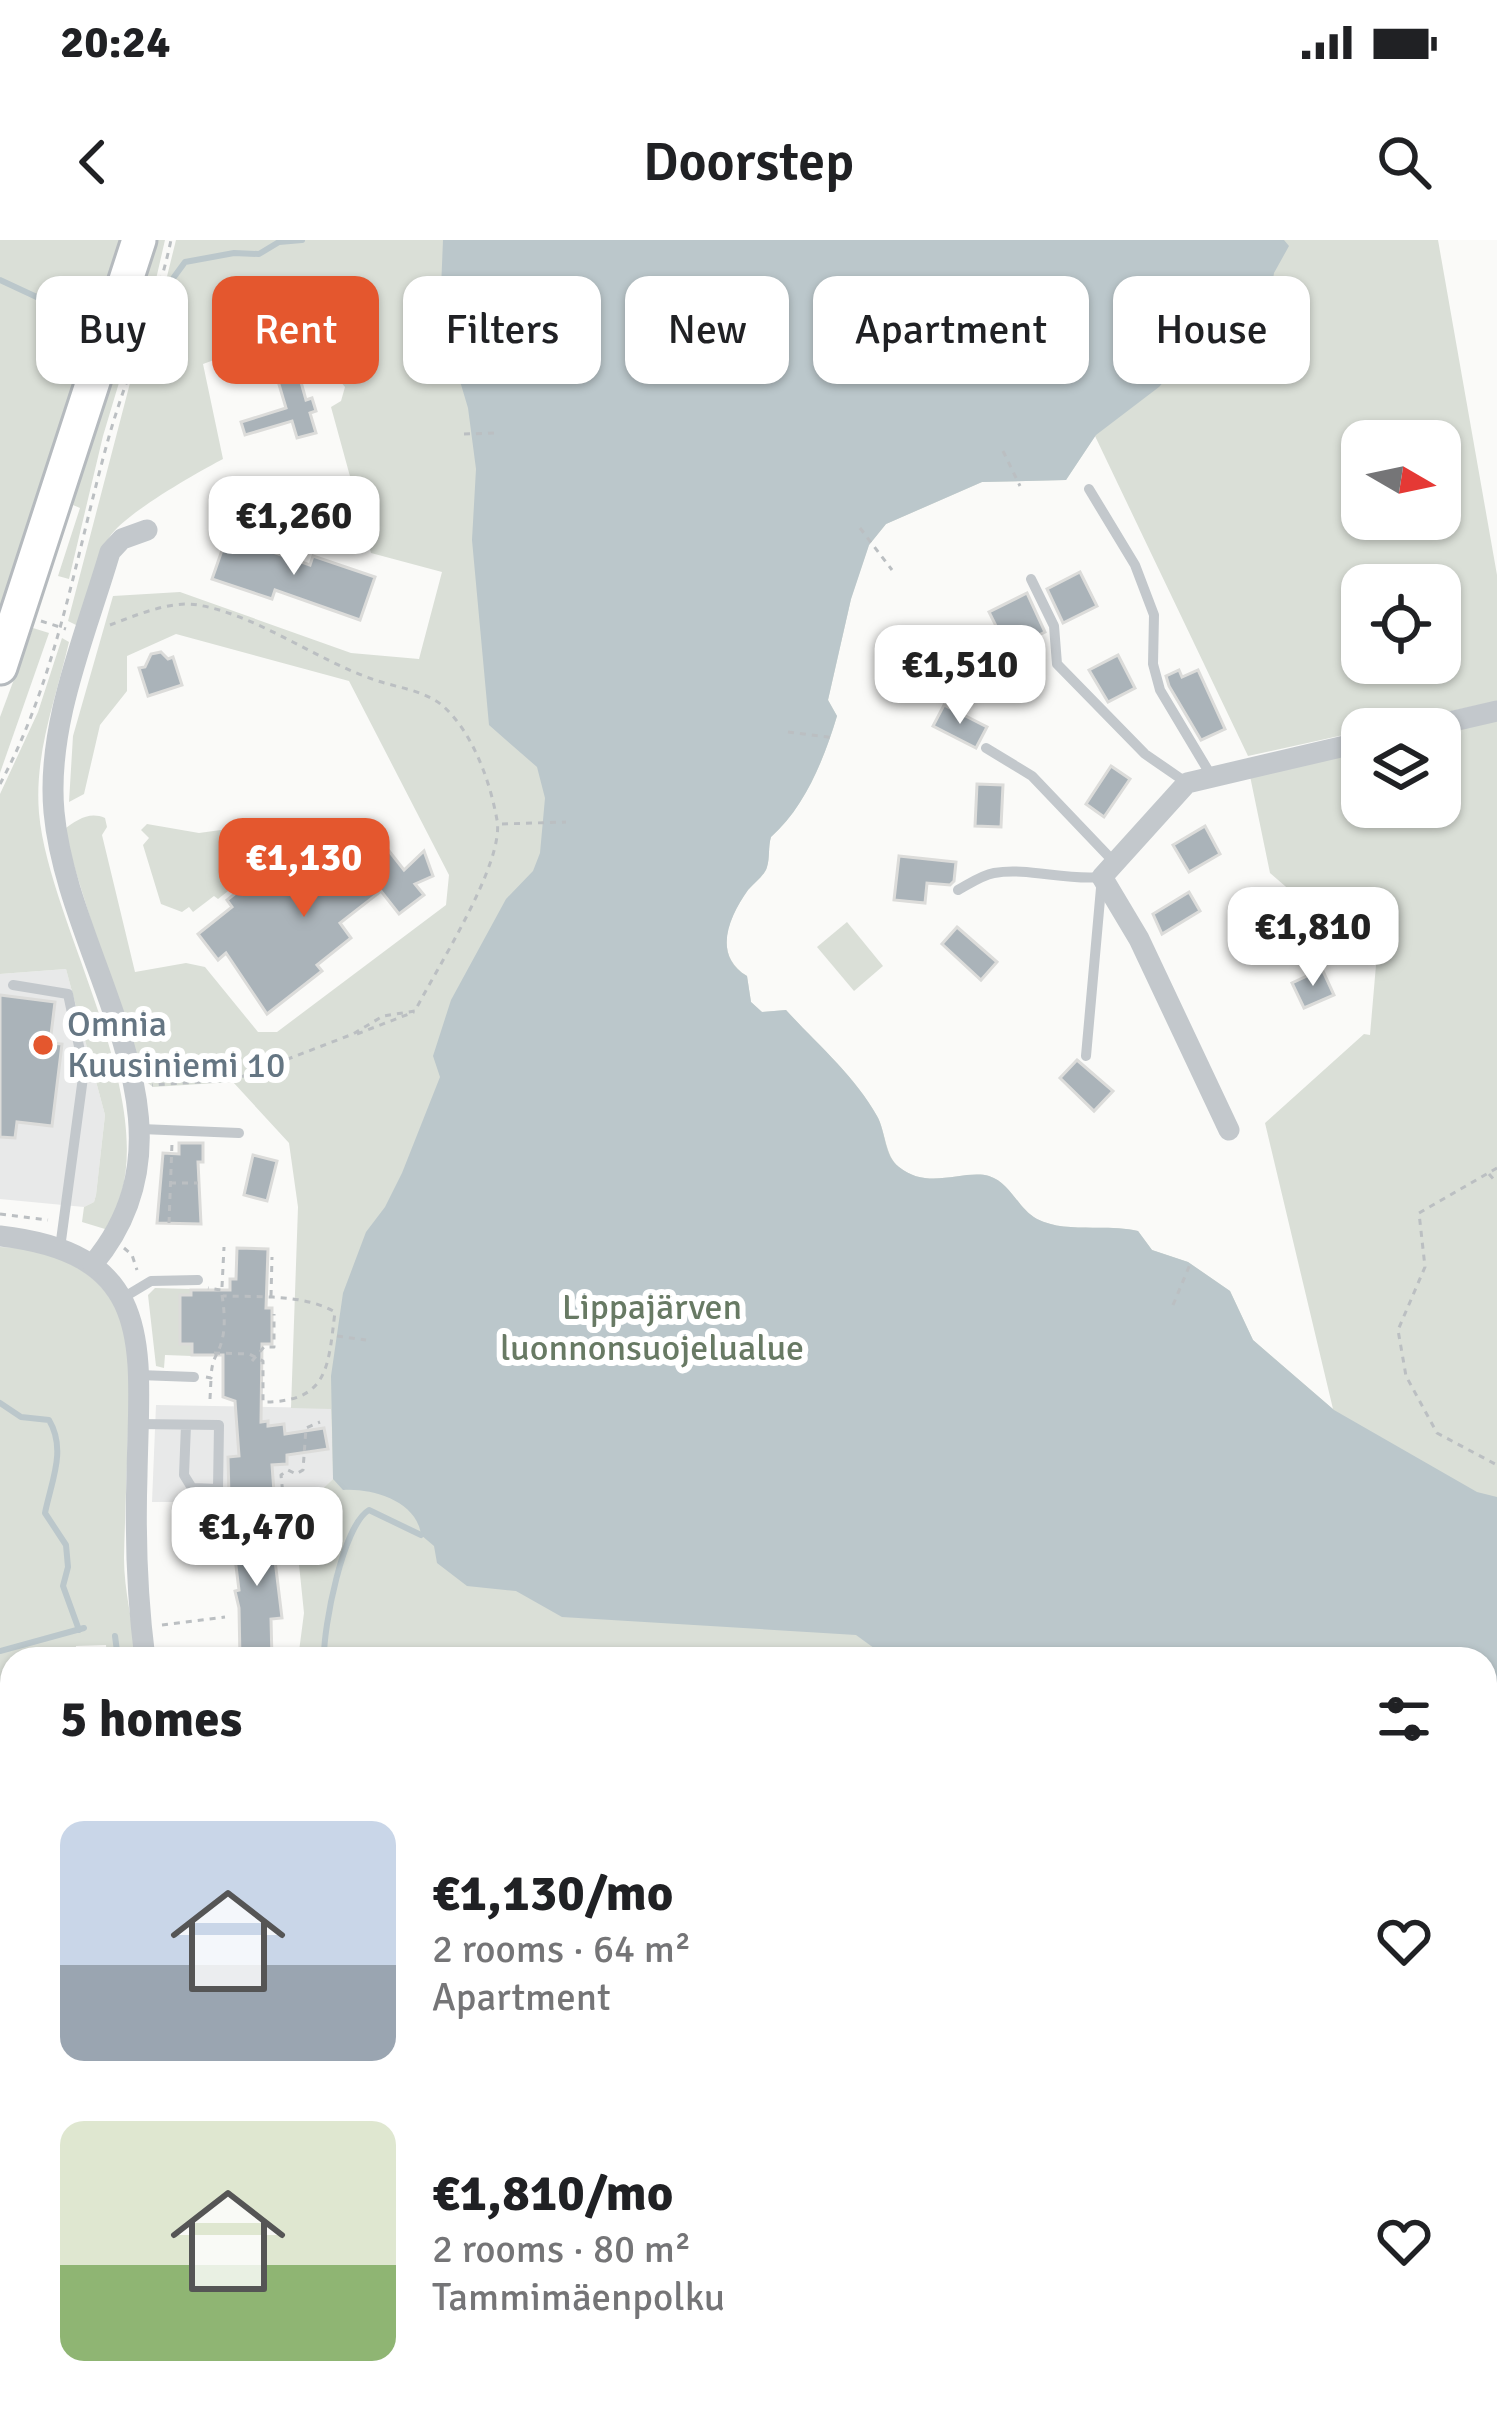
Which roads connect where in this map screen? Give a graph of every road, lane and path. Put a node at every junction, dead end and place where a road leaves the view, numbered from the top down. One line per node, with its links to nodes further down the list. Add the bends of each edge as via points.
1 (139, 240): 12 (main road)
2 (171, 240): 13 (path)
3 (497, 433): 4 (path)
4 (464, 434)
5 (1003, 451): 6 (path)
6 (1020, 486)
7 (1089, 489): 24 (lane, via 1135,565 1154,615 1160,690)
8 (860, 528): 10 (path)
9 (148, 530): 14 (street, via 110,552)
10 (892, 570)
11 (1031, 579): 25 (lane, via 1054,626 1057,664 1145,754)
12 (19, 614): 13 (path); 15 (main road)
13 (58, 627): 14 (path); 18 (path)
14 (93, 631): 28 (path, via 196,604 372,680 429,696 471,740); 36 (street, via 58,739 54,809 79,921 134,1075)
15 (0, 667)
16 (1497, 711): 17 (street)
17 (1461, 719)
18 (27, 723): 19 (path); 26 (path)
19 (37, 732)
20 (788, 732): 21 (path)
21 (835, 738)
22 (1341, 747): 24 (street)
23 (986, 748): 30 (lane, via 1032,776)
24 (1212, 777): 25 (street)
25 (1187, 783): 30 (street)
26 (0, 784)
27 (566, 822): 28 (path)
28 (499, 824): 35 (path, via 484,882 415,1011 383,1016 233,1080)
29 (278, 851): 32 (path)
30 (1109, 870): 31 (lane, via 1072,880 992,873); 34 (lane); 38 (street)
31 (958, 890)
32 (314, 898)
33 (13, 986): 48 (lane, via 68,994 84,1070)
34 (1086, 1057)
35 (150, 1085)
36 (141, 1129): 37 (lane); 51 (street, via 129,1210)
37 (173, 1129): 39 (lane); 42 (path)
38 (1229, 1130)
39 (238, 1133)
40 (1497, 1168): 41 (path)
41 (1488, 1172): 44 (path); 69 (path, via 1419,1213 1425,1267 1398,1330 1406,1376 1437,1433)
42 (168, 1183): 43 (path); 45 (path)
43 (198, 1183)
44 (1497, 1183)
45 (169, 1223)
46 (0, 1235): 48 (street)
47 (224, 1247): 53 (path)
48 (60, 1248): 51 (street)
49 (272, 1257): 54 (path)
50 (1191, 1262): 56 (path)
51 (94, 1264): 55 (street)
52 (198, 1280): 53 (path); 55 (lane, via 151,1281)
53 (222, 1294): 54 (path); 60 (path, via 223,1340)
54 (271, 1298): 61 (path, via 335,1312 329,1358 307,1395 262,1402 263,1361)
55 (122, 1299): 62 (street, via 136,1330)
56 (1173, 1306)
57 (274, 1314): 61 (path, via 274,1347 264,1346)
58 (337, 1336): 59 (path)
59 (366, 1340)
60 (214, 1353): 61 (path); 64 (path)
61 (254, 1359)
62 (139, 1375): 63 (lane); 67 (street)
63 (194, 1377): 64 (path)
64 (211, 1378): 65 (path)
65 (211, 1399)
66 (320, 1422): 70 (path, via 306,1428 300,1473 281,1475 283,1495 229,1498)
67 (138, 1424): 68 (lane); 73 (street, via 136,1586)
68 (186, 1425): 70 (lane, via 184,1475 192,1488); 70 (lane, via 219,1425)
69 (1497, 1465)
70 (218, 1489)
71 (226, 1617): 72 (path)
72 (154, 1626)
73 (144, 1647)

